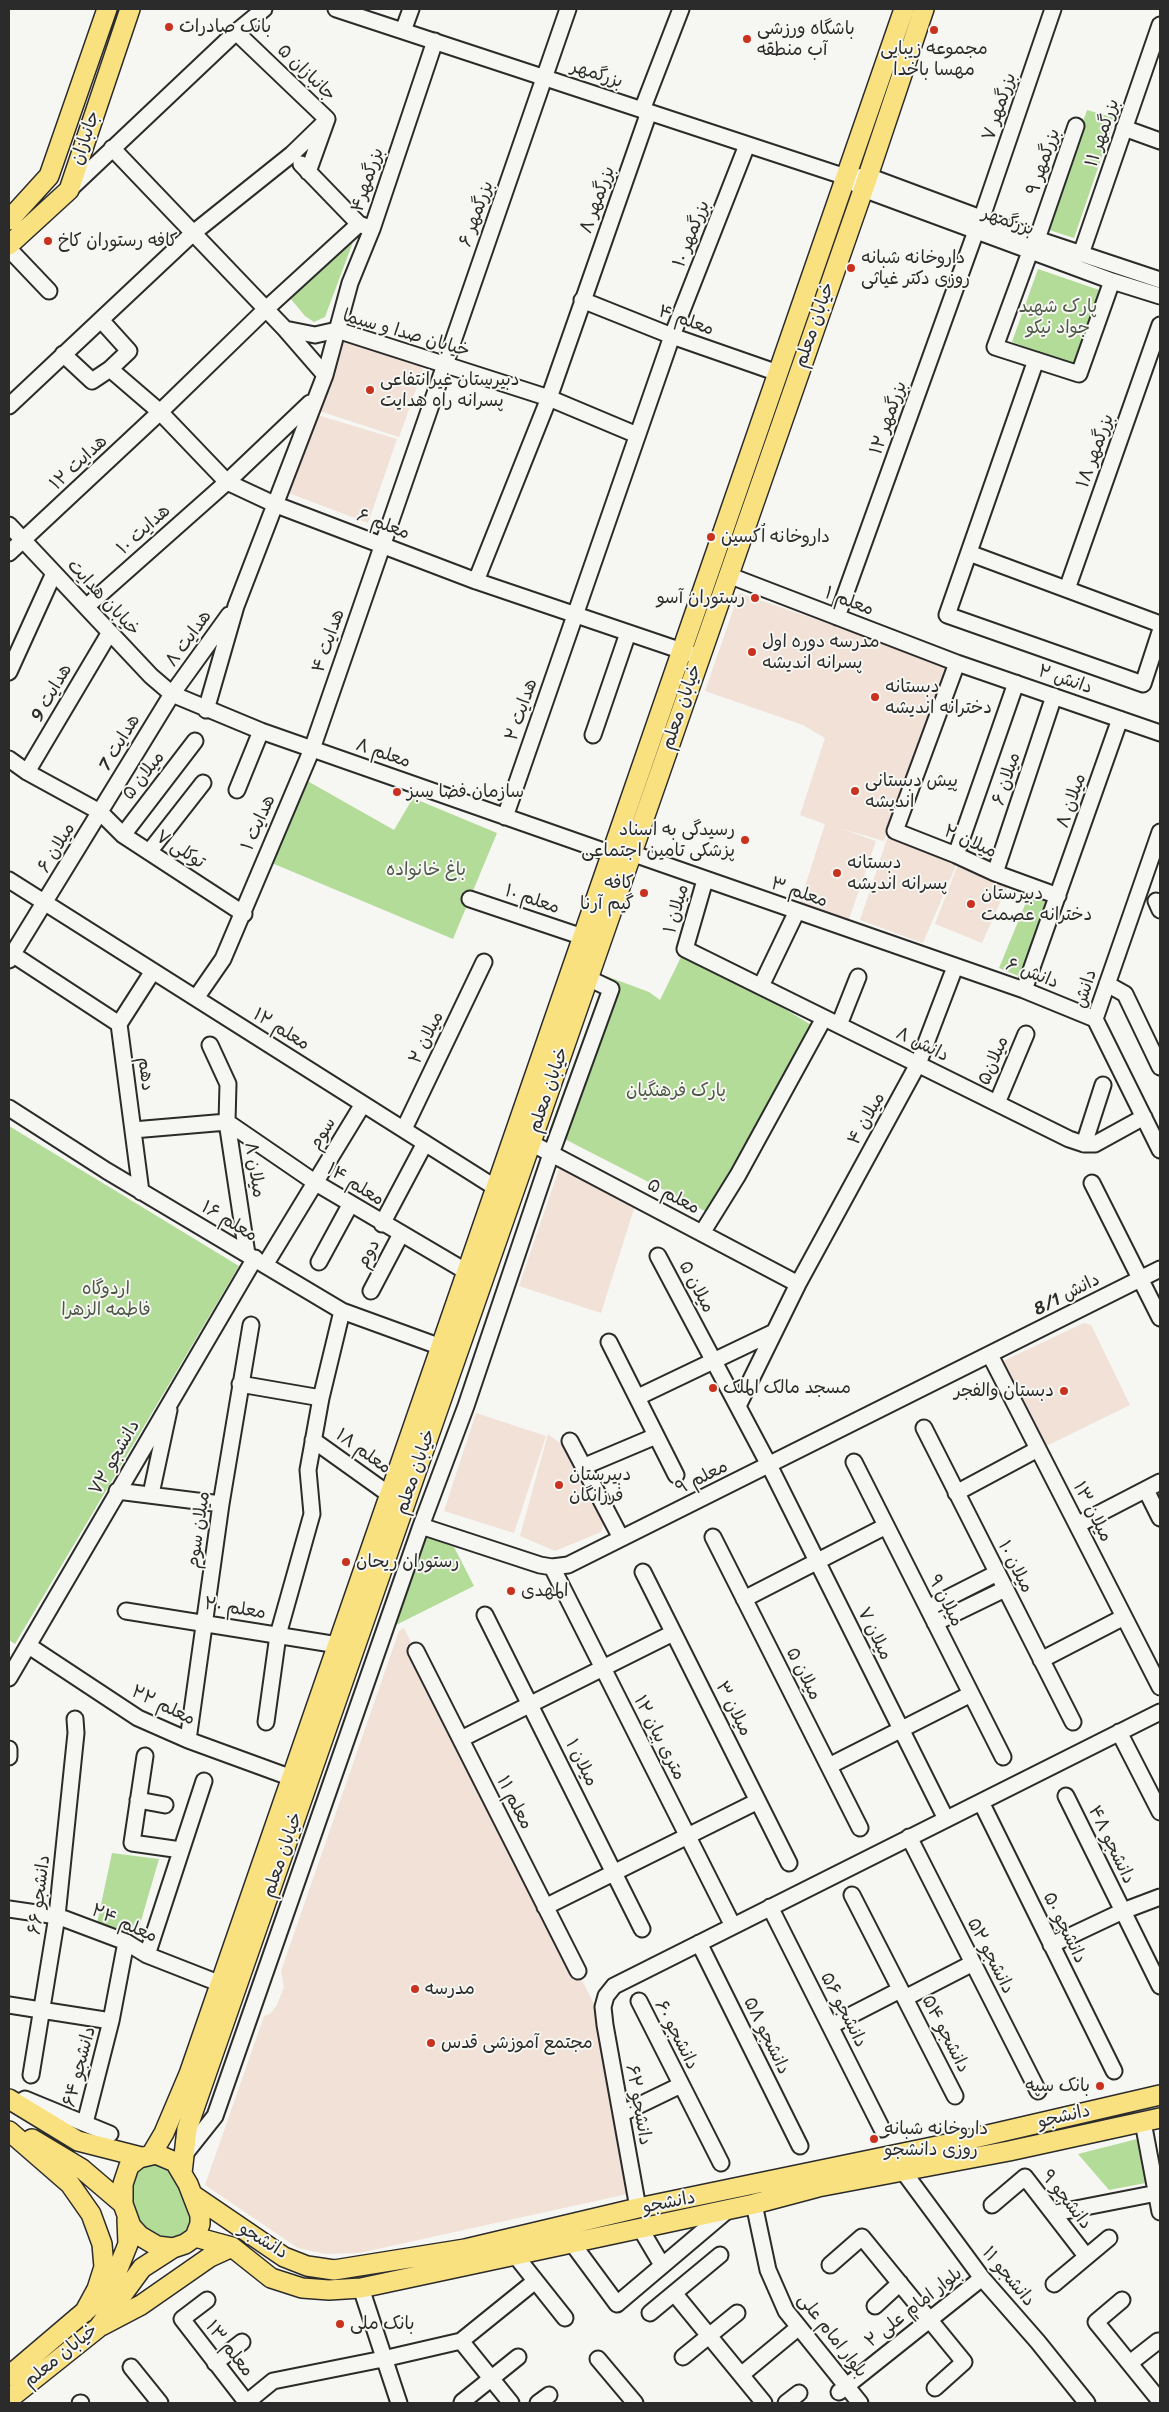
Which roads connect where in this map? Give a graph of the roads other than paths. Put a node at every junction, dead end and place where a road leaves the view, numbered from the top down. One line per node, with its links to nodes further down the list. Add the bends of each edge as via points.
1 (107, 9): 28 (main road, جانبازان, via 49,176)
2 (130, 9): 27 (main road, جانبازان)
3 (264, 9): 13 (street)
4 (336, 9): 12 (street, بزرگمهر)
5 (411, 9): 12 (street)
6 (568, 9): 15 (street, بزرگمهر ۶)
7 (681, 9): 16 (street, بزرگمهر ۸)
8 (904, 9): 25 (main road, خیابان معلم)
9 (924, 9): 26 (main road, خیابان معلم)
10 (1053, 9): 29 (street, بزرگمهر ۷)
11 (1160, 25): 19 (street, بزرگمهر ۱۱)
12 (404, 31): 14 (street, بزرگمهر)
13 (236, 32): 17 (street, جانبازان ۵, via 327,119); 22 (street)
14 (435, 41): 15 (street, بزرگمهر); 30 (street, بزرگمهر۴)
15 (546, 78): 16 (street, بزرگمهر); 48 (street, بزرگمهر ۶)
16 (645, 111): 21 (street, بزرگمهر); 39 (street, بزرگمهر ۸)
17 (325, 122): 23 (street); 24 (street)
18 (1076, 126): 32 (street, بزرگمهر ۹)
19 (1124, 128): 20 (street); 34 (street, بزرگمهر ۱۱)
20 (1160, 141)
21 (747, 145): 25 (street, بزرگمهر); 45 (street, بزرگمهر ۱۰)
22 (112, 148): 27 (street); 31 (street)
23 (292, 154): 24 (street); 31 (street)
24 (308, 172): 30 (street)
25 (846, 177): 26 (street, بزرگمهر); 50 (main road, خیابان معلم)
26 (865, 183): 29 (street, بزرگمهر); 66 (main road, خیابان معلم)
27 (69, 190): 33 (main road, جانبازان)
28 (9, 220)
29 (979, 224): 32 (street, بزرگمهر); 72 (street, بزرگمهر ۱۲)
30 (365, 226): 40 (street, هدایت ۱۲); 44 (street, بزرگمهر۴)
31 (192, 234): 40 (street); 41 (street)
32 (1034, 244): 34 (street, بزرگمهر); 36 (street, بزرگمهر); 47 (street, بزرگمهر ۹, via 995,347)
33 (9, 247): 37 (street)
34 (1081, 254): 35 (street, بزرگمهر)
35 (1160, 280)
36 (1112, 281): 38 (street, بزرگمهر); 47 (street, via 1078,375)
37 (49, 291)
38 (1160, 296)
39 (582, 300): 45 (street, معلم ۴); 52 (street, بزرگمهر ۸)
40 (266, 309): 43 (street); 55 (street, هدایت ۱۲)
41 (100, 320): 46 (street); 49 (street, via 129,351)
42 (1160, 325): 68 (street, بزرگمهر ۱۸)
43 (285, 329): 44 (street, خیابان صدا و سیما, via 315,334); 51 (street)
44 (337, 330): 48 (street, خیابان صدا و سیما); 51 (street, بزرگمهر۴)
45 (672, 336): 50 (street, معلم ۴); 56 (street, بزرگمهر ۱۰)
46 (62, 354): 49 (street, via 92,381); 54 (street)
47 (1036, 360): 63 (street)
48 (444, 363): 52 (street, خیابان صدا و سیما); 61 (street, بزرگمهر ۶)
49 (110, 369): 55 (street, معلم ۶)
50 (778, 373): 77 (main road, خیابان معلم)
51 (325, 375): 53 (street, بزرگمهر۴)
52 (549, 398): 56 (street, خیابان صدا و سیما); 67 (street, بزرگمهر ۸)
53 (314, 399): 57 (street, هدایت ۱۰); 58 (street, بزرگمهر۴)
54 (9, 406)
55 (160, 412): 57 (street, معلم ۶); 60 (street, هدایت ۱۲)
56 (637, 435): 71 (street, هدایت ۲)
57 (227, 482): 58 (street, معلم ۶); 70 (street, هدایت ۱۰)
58 (274, 504): 61 (street, معلم ۶); 69 (street, بزرگمهر۴)
59 (9, 525): 60 (street, خیابان هدایت)
60 (24, 541): 62 (street); 64 (street); 65 (street, خیابان هدایت)
61 (382, 545): 67 (street, معلم ۶); 90 (street, هدایت ۴)
62 (9, 553)
63 (969, 553): 68 (street); 75 (street, via 948,615 1143,684)
64 (9, 565)
65 (54, 572): 70 (street, خیابان هدایت); 80 (street)
66 (728, 575): 72 (street, معلم ۱); 78 (main road, خیابان معلم)
67 (476, 581): 71 (street, معلم ۶)
68 (1067, 589): 73 (street)
69 (236, 606): 82 (street, هدایت ۸); 84 (street)
70 (86, 607): 74 (street, خیابان هدایت)
71 (575, 615): 76 (street, معلم ۶); 96 (street, هدایت ۲)
72 (837, 617): 79 (street, معلم ۱)
73 (1160, 624)
74 (110, 632): 82 (street, خیابان هدایت); 92 (street, هدایت 9)
75 (1160, 632)
76 (628, 633): 77 (street, معلم ۶); 88 (street)
77 (682, 652): 78 (street, معلم ۶); 101 (main road, خیابان معلم)
78 (700, 656): 100 (main road, خیابان معلم)
79 (957, 663): 81 (street, دانش ۲); 102 (street, میلان ۲, via 895,831)
80 (9, 672)
81 (1016, 683): 83 (street, دانش ۲); 102 (street)
82 (172, 694): 84 (street, معلم ۸); 95 (street, هدایت 7)
83 (1054, 696): 85 (street, دانش ۲); 103 (street, میلان ۶)
84 (206, 710): 86 (street, معلم ۸)
85 (1120, 719): 87 (street, دانش ۲); 106 (street, میلان ۸)
86 (261, 731): 90 (street, معلم ۸); 94 (street)
87 (1160, 732)
88 (593, 735)
89 (195, 741): 98 (street, میلان ۵)
90 (312, 749): 96 (street, معلم ۸); 110 (street, هدایت ۱, via 258,873)
91 (9, 759): 92 (street, توکلی ۷)
92 (27, 772): 95 (street, توکلی ۷)
93 (203, 783): 99 (street)
94 (237, 790)
95 (100, 812): 98 (street, توکلی ۷); 108 (street, میلان ۶)
96 (505, 817): 101 (street, معلم ۸)
97 (1160, 832): 119 (street, دانش)
98 (123, 834): 99 (street, توکلی ۷)
99 (149, 852): 110 (street, توکلی ۷)
100 (631, 853): 105 (street, معلم ۳); 118 (main road, خیابان معلم)
101 (612, 854): 111 (main road, خیابان معلم)
102 (956, 854): 103 (street, میلان ۲)
103 (995, 873): 106 (street, میلان ۲)
104 (9, 880): 108 (street, معلم ۱۲)
105 (705, 880): 109 (street, معلم ۳); 112 (street, میلان ۱)
106 (1058, 896): 121 (street)
107 (470, 899): 111 (street, معلم ۱۰)
108 (46, 903): 113 (street, میلان ۶); 116 (street, معلم ۱۲)
109 (797, 911): 115 (street, معلم ۳); 120 (street)
110 (244, 914): 122 (street, هدایت ۱, via 223,959)
111 (583, 937): 147 (main road, خیابان معلم)
112 (685, 949): 120 (street, دانش ۸)
113 (10, 956): 125 (street)
114 (484, 962): 138 (street, میلان ۲)
115 (955, 967): 121 (street, دانش ۶); 130 (street, میلان ۴)
116 (153, 971): 122 (street, معلم ۱۲); 125 (street)
117 (858, 977): 126 (street)
118 (588, 978): 141 (main road, خیابان معلم); 144 (street, via 611,989)
119 (1107, 984): 124 (street, دانش); 129 (street, via 1125,994)
120 (761, 986): 123 (street, دانش ۸)
121 (1024, 990): 124 (street, دانش ۶)
122 (196, 998): 134 (street, معلم ۱۲)
123 (824, 1018): 126 (street, دانش ۸); 151 (street, via 738,1175)
124 (1095, 1019): 136 (street, دانش)
125 (120, 1024): 139 (street, دهم)
126 (839, 1025): 130 (street, دانش ۸)
127 (1026, 1034): 133 (street, میلان۵)
128 (210, 1045): 137 (street, میلان ۸, via 228,1084)
129 (1156, 1048): 131 (street)
130 (918, 1064): 133 (street, دانش ۸); 159 (street, میلان ۴)
131 (1160, 1067)
132 (1103, 1086): 142 (street)
133 (997, 1103): 142 (street, دانش ۸)
134 (363, 1104): 138 (street, معلم ۱۲); 145 (street, سوم)
135 (9, 1108): 148 (street, معلم ۱۶)
136 (1144, 1117): 142 (street, via 1095,1144); 143 (street, دانش)
137 (227, 1122): 139 (street); 145 (street, معلم ۱۴); 154 (street, میلان ۸)
138 (404, 1129): 140 (street, معلم ۱۲)
139 (133, 1130): 148 (street, دهم)
140 (425, 1143): 147 (street, معلم ۱۲); 150 (street)
141 (531, 1143): 144 (street, معلم ۵); 202 (main road, خیابان معلم)
142 (1084, 1144)
143 (1160, 1150)
144 (551, 1154): 151 (street, معلم ۵); 192 (street)
145 (316, 1183): 149 (street, معلم ۱۴); 154 (street, سوم)
146 (1092, 1183): 158 (street)
147 (496, 1188): 157 (main road, خیابان معلم)
148 (141, 1192): 154 (street, معلم ۱۶)
149 (350, 1205): 150 (street, معلم ۱۴); 155 (street)
150 (382, 1224): 152 (street, معلم ۱۴)
151 (702, 1233): 159 (street, معلم ۵)
152 (401, 1234): 157 (street, معلم ۱۴); 160 (street, دوم)
153 (658, 1256): 168 (street, میلان ۵)
154 (256, 1259): 161 (street, معلم ۱۶); 170 (street, دانشجو ۷۲)
155 (319, 1262)
156 (1160, 1269): 158 (street, دانش 8/1)
157 (467, 1272): 166 (main road, خیابان معلم)
158 (1141, 1279): 162 (street); 167 (street, دانش 8/1)
159 (798, 1284): 164 (street, میلان ۴)
160 (371, 1291)
161 (342, 1311): 166 (street, معلم ۱۶); 172 (street)
162 (1160, 1318)
163 (251, 1326): 169 (street, میلان سوم)
164 (774, 1332): 168 (street); 173 (street, میلان ۴)
165 (609, 1342): 171 (street)
166 (441, 1347): 188 (main road, خیابان معلم)
167 (990, 1355): 178 (street, میلان ۱۳); 180 (street, معلم ۹)
168 (714, 1361): 171 (street); 173 (street)
169 (240, 1384): 172 (street); 189 (street, میلان سوم)
170 (172, 1397): 185 (street, دانشجو ۷۲); 187 (street)
171 (638, 1397): 175 (street)
172 (321, 1398): 176 (street)
173 (738, 1406): 180 (street)
174 (924, 1428): 186 (street, میلان ۱۰)
175 (656, 1436): 181 (street); 182 (street)
176 (313, 1440): 188 (street, معلم ۱۸); 211 (street, via 308,1470 312,1514)
177 (570, 1442): 181 (street)
178 (1038, 1449): 186 (street); 191 (street, میلان ۱۳)
179 (854, 1462): 193 (street, میلان ۹)
180 (769, 1465): 195 (street, معلم ۹); 196 (street, میلان ۷)
181 (585, 1466): 195 (street)
182 (676, 1475)
183 (1160, 1482): 184 (street)
184 (1146, 1490): 190 (street); 191 (street)
185 (117, 1491): 187 (street); 213 (street, دانشجو ۷۲)
186 (956, 1493): 199 (street, میلان ۱۰)
187 (151, 1494): 189 (street)
188 (390, 1495): 212 (main road, خیابان معلم)
189 (222, 1504): 208 (street, میلان سوم)
190 (1160, 1518)
191 (1077, 1525): 207 (street, میلان ۱۳)
192 (422, 1526): 197 (street); 204 (street)
193 (886, 1526): 196 (street); 203 (street, میلان ۹)
194 (713, 1537): 201 (street, میلان ۵)
195 (621, 1538): 197 (street, معلم ۹, via 568,1565)
196 (817, 1562): 201 (street); 226 (street, میلان ۷)
197 (552, 1567): 216 (street, ۱۲ متری بیان)
198 (643, 1572): 210 (street, میلان ۳)
199 (997, 1573): 200 (street, میلان ۱۰); 203 (street)
200 (1005, 1589): 209 (street); 215 (street, میلان ۱۰)
201 (744, 1599): 234 (street, میلان ۵)
202 (370, 1602): 204 (street); 221 (main road, خیابان معلم)
203 (928, 1608): 209 (street, میلان ۹)
204 (392, 1610): 250 (street)
205 (126, 1611): 208 (street, معلم ۲۰)
206 (485, 1615): 220 (street, میلان ۱)
207 (1124, 1617): 215 (street); 218 (street, میلان ۱۳)
208 (205, 1623): 211 (street, معلم ۲۰); 229 (street, میلان سوم)
209 (935, 1623): 219 (street, میلان ۹)
210 (673, 1633): 216 (street); 239 (street, میلان ۳)
211 (278, 1635): 212 (street, معلم ۲۰); 224 (street)
212 (338, 1645): 221 (main road, خیابان معلم)
213 (28, 1646): 217 (street, دانشجو ۷۲); 229 (street, معلم ۲۲, via 138,1718)
214 (416, 1651): 228 (street, معلم ۱۱)
215 (1041, 1660): 225 (street, میلان ۱۰)
216 (603, 1668): 220 (street); 245 (street, ۱۲ متری بیان)
217 (9, 1678)
218 (1160, 1688)
219 (971, 1694): 226 (street); 233 (street, میلان ۹)
220 (530, 1704): 228 (street); 251 (street, میلان ۱)
221 (326, 1706): 235 (main road, خیابان معلم); 249 (main road, خیابان معلم)
222 (1160, 1712): 227 (street)
223 (75, 1719): 258 (street, دانشجو ۶۶)
224 (266, 1722)
225 (1073, 1722)
226 (901, 1730): 234 (street); 243 (street, میلان ۷)
227 (1120, 1732): 240 (street); 242 (street)
228 (461, 1739): 254 (street, معلم ۱۱)
229 (188, 1740): 235 (street, معلم ۲۲)
230 (9, 1749): 232 (street)
231 (145, 1756): 238 (street)
232 (9, 1757)
233 (1003, 1757)
234 (829, 1766): 244 (street, میلان ۵)
235 (292, 1778): 267 (main road, خیابان معلم)
236 (204, 1782): 247 (street)
237 (1066, 1796): 257 (street, دانشجو ۴۸)
238 (138, 1800): 241 (street); 247 (street, via 132,1843)
239 (758, 1802): 245 (street); 248 (street, میلان ۳)
240 (981, 1802): 243 (street); 263 (street, دانشجو ۵۰)
241 (165, 1805)
242 (1160, 1812)
243 (946, 1819): 246 (street)
244 (860, 1828)
245 (688, 1836): 251 (street); 259 (street, ۱۲ متری بیان)
246 (909, 1838): 255 (street); 265 (street, دانشجو ۵۲)
247 (181, 1850): 264 (street)
248 (789, 1863)
249 (279, 1865): 250 (street); 277 (main road, خیابان معلم)
250 (300, 1873): 295 (street, via 215,2116)
251 (614, 1873): 254 (street); 260 (street, میلان ۱)
252 (852, 1895): 269 (street, دانشجو ۵۴)
253 (1160, 1897): 257 (street)
254 (545, 1907): 266 (street, معلم ۱۱)
255 (770, 1907): 259 (street); 274 (street, دانشجو ۵۶)
256 (9, 1909): 258 (street, معلم ۲۴)
257 (1123, 1911): 263 (street, دانشجو ۴۸); 268 (street, دانشجو ۴۸)
258 (57, 1916): 261 (street, معلم ۲۴); 272 (street, دانشجو ۶۶)
259 (733, 1926): 262 (street)
260 (642, 1929)
261 (126, 1942): 264 (street, معلم ۲۴); 273 (street, دانشجو ۶۴)
262 (699, 1943): 283 (street, دانشجو ۶۲, via 614,1986 606,1996 603,2007); 291 (street, دانشجو ۵۸)
263 (1052, 1945): 275 (street, دانشجو ۵۰)
264 (147, 1955): 267 (street, معلم ۲۴)
265 (973, 1963): 269 (street); 279 (street, دانشجو ۵۲)
266 (578, 1971)
267 (220, 1984): 277 (main road, خیابان معلم)
268 (1160, 1986)
269 (903, 1994): 274 (street, دانشجو ۵۴); 281 (street, دانشجو ۵۴)
270 (638, 2001): 278 (street, دانشجو ۶۰)
271 (9, 2005): 272 (street)
272 (42, 2010): 273 (street); 276 (street, دانشجو ۶۶)
273 (111, 2020): 285 (street, دانشجو ۶۴)
274 (830, 2026): 287 (street, دانشجو ۵۶)
275 (1114, 2071)
276 (31, 2075)
277 (197, 2077): 292 (main road, خیابان معلم, via 164,2133); 295 (main road, خیابان معلم)
278 (681, 2085): 283 (street, دانشجو ۶۰); 294 (street, دانشجو ۶۰)
279 (1038, 2091)
280 (1160, 2095): 300 (main road, دانشجو, via 966,2140)
281 (955, 2096)
282 (12, 2102): 285 (street, via 25,2098); 290 (main road)
283 (621, 2114): 300 (street, دانشجو ۶۲)
284 (1152, 2120): 296 (main road, دانشجو); 297 (street)
285 (85, 2123): 289 (street)
286 (9, 2126): 293 (main road)
287 (882, 2129)
288 (9, 2131): 326 (main road, via 70,2184 90,2214 102,2244 104,2267)
289 (110, 2134)
290 (78, 2141): 292 (main road); 293 (main road)
291 (800, 2146)
292 (146, 2156): 295 (main road, via 156,2154); 301 (main road, via 126,2170 122,2192)
293 (68, 2160): 301 (main road)
294 (720, 2163)
295 (183, 2164): 298 (main road)
296 (903, 2172): 302 (main road, دانشجو, via 818,2186); 317 (street, دانشجو ۱۱)
297 (1157, 2193): 303 (street); 304 (street)
298 (193, 2195): 306 (main road, via 200,2215); 314 (main road, دانشجو, via 284,2257 307,2266 334,2270)
299 (992, 2205): 304 (street, دانشجو ۹, via 1025,2177)
300 (638, 2208): 314 (main road, دانشجو)
301 (125, 2211): 310 (main road, via 136,2232 146,2240 156,2246); 326 (main road, خیابان معلم, via 128,2244 116,2274 103,2296)
302 (747, 2211): 305 (main road, دانشجو); 315 (street); 332 (street, بلوار امام علی, via 759,2273 778,2316)
303 (1160, 2212)
304 (1054, 2213): 313 (street, دانشجو ۹)
305 (640, 2228): 308 (main road, دانشجو); 315 (street)
306 (195, 2237): 309 (main road, دانشجو); 310 (main road)
307 (1109, 2238): 313 (street)
308 (572, 2243): 312 (main road, دانشجو); 315 (street, via 617,2304)
309 (232, 2247): 321 (main road, دانشجو, via 271,2278 302,2288); 331 (main road, via 210,2257 141,2305)
310 (173, 2248): 331 (main road, خیابان معلم, via 142,2268)
311 (720, 2254): 322 (street)
312 (514, 2256): 314 (main road, دانشجو); 318 (street)
313 (1086, 2256): 320 (street)
314 (467, 2257): 321 (main road, دانشجو)
315 (662, 2265)
316 (830, 2266): 319 (street, via 862,2237)
317 (982, 2278): 330 (street, بلوار امام علی ۲); 361 (street, دانشجو ۱۱)
318 (534, 2282): 329 (street); 334 (street)
319 (900, 2283): 325 (street); 330 (street)
320 (1054, 2284)
321 (361, 2288): 340 (street)
322 (674, 2293): 327 (street); 333 (street)
323 (207, 2300): 341 (street, معلم ۱۳, via 182,2319)
324 (1122, 2300): 342 (street, via 1096,2322)
325 (875, 2306)
326 (84, 2313): 345 (main road, خیابان معلم)
327 (650, 2313)
328 (737, 2313): 333 (street)
329 (565, 2318)
330 (928, 2320): 347 (street, via 964,2362); 349 (street, بلوار امام علی ۲)
331 (98, 2328): 350 (main road, خیابان معلم)
332 (795, 2330): 344 (street); 349 (street, بلوار امام علی)
333 (709, 2336): 338 (street); 344 (street)
334 (461, 2341): 340 (street); 346 (street)
335 (1158, 2341): 342 (street)
336 (242, 2342): 341 (street)
337 (518, 2357): 346 (street)
338 (683, 2357)
339 (598, 2358): 357 (street)
340 (383, 2359): 354 (street, via 273,2381); 355 (street)
341 (215, 2363): 354 (street, معلم ۱۳)
342 (1130, 2363): 351 (street)
343 (131, 2367): 353 (street)
344 (741, 2375): 358 (street)
345 (9, 2376)
346 (492, 2379): 352 (street); 356 (street)
347 (935, 2388)
348 (799, 2393): 359 (street)
349 (844, 2394): 360 (street, بلوار امام علی)
350 (9, 2399)
351 (1160, 2401)
352 (462, 2402)
353 (160, 2403)
354 (247, 2403)
355 (399, 2403)
356 (511, 2403)
357 (635, 2403)
358 (764, 2403)
359 (786, 2403)
360 (860, 2403)
361 (1087, 2403)

